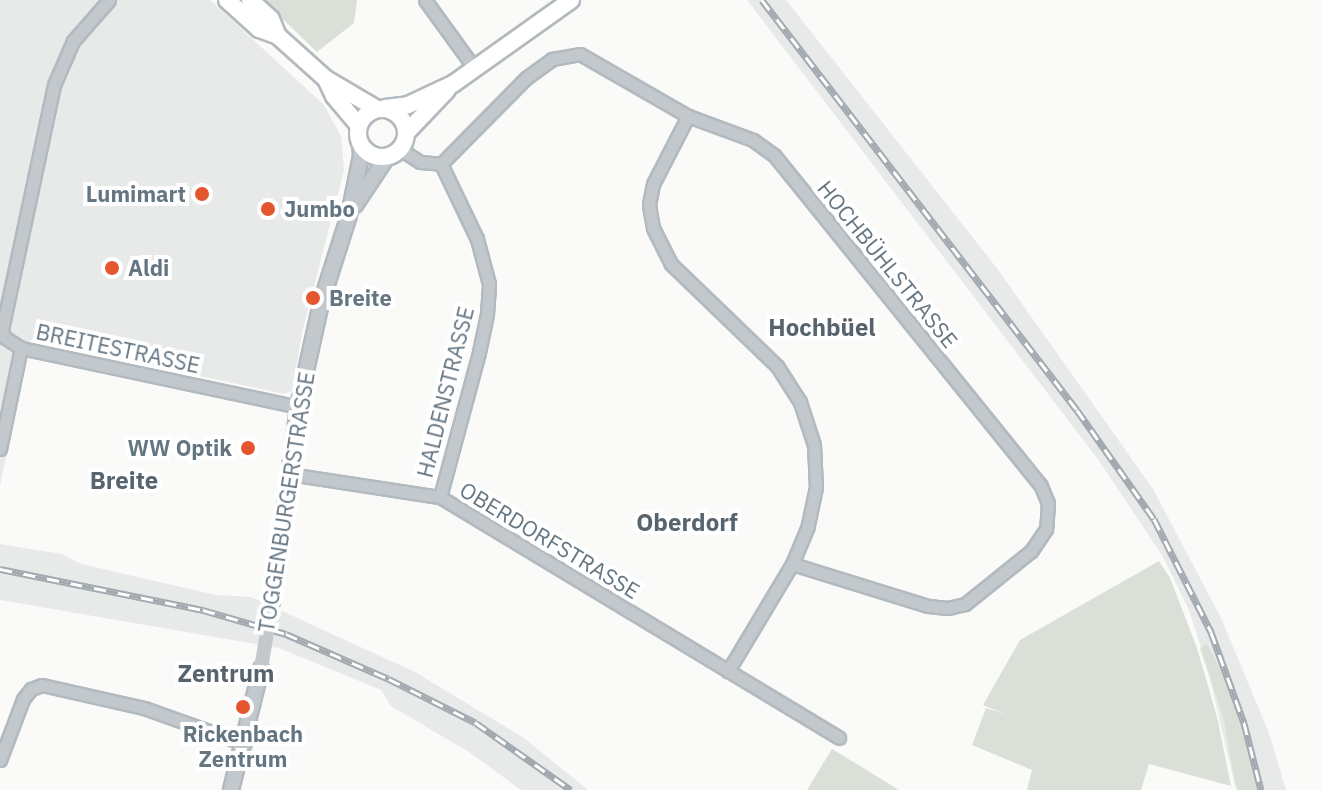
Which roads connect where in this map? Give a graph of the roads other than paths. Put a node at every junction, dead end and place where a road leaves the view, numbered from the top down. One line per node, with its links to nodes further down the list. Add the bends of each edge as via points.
1 (109, 0): 17 (street, BREITESTRASSE, via 73,41 54,85 2,329 4,337)
2 (227, 0): 6 (main road, via 259,29)
3 (250, 0): 6 (main road, via 271,19)
4 (425, 0): 7 (street)
5 (567, 3): 7 (main road)
6 (278, 36): 8 (main road)
7 (475, 69): 9 (main road)
8 (326, 79): 10 (main road); 13 (main road)
9 (453, 84): 10 (main road, via 408,105); 12 (main road)
10 (381, 108): 12 (main road, via 398,114); 13 (main road, via 365,115)
11 (688, 116): 15 (street, HOCHBÜHLSTRASSE, via 592,58 565,54 498,102); 22 (street, via 653,184 653,228 671,264 777,366 800,402 814,445 816,487); 22 (street, HOCHBÜHLSTRASSE, via 743,135 774,155 1041,486 1048,503 1046,529 1031,551 965,604 928,606)
12 (407, 132): 14 (main road)
13 (359, 134): 14 (main road, via 371,154); 16 (street, TOGGENBURGERSTRASSE, via 361,156)
14 (394, 153): 15 (street); 16 (street, TOGGENBURGERSTRASSE)
15 (441, 164): 21 (street, HALDENSTRASSE, via 477,239 489,284 479,352)
16 (349, 215): 18 (street, TOGGENBURGERSTRASSE, via 321,303)
17 (21, 348): 18 (street, BREITESTRASSE); 19 (street)
18 (298, 407): 20 (street, TOGGENBURGERSTRASSE)
19 (0, 449)
20 (289, 474): 21 (street, OBERDORFSTRASSE); 25 (street, TOGGENBURGERSTRASSE, bridge)
21 (440, 497): 23 (street, OBERDORFSTRASSE)
22 (792, 564): 23 (street)
23 (728, 671): 24 (street, OBERDORFSTRASSE)
24 (839, 738)
25 (245, 744): 26 (street, via 144,708 42,685 23,699); 27 (street, TOGGENBURGERSTRASSE)
26 (0, 760)
27 (231, 790)

